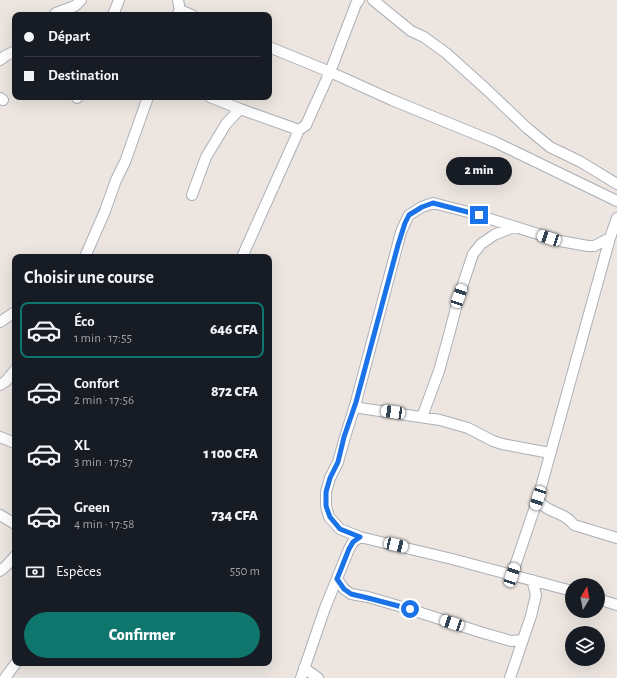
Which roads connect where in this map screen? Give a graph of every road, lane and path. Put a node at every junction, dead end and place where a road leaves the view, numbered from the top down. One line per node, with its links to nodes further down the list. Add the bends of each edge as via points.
1 (81, 0): 5 (street, via 75,6)
2 (119, 0): 6 (street)
3 (359, 0): 10 (street)
4 (373, 0): 15 (street, via 411,31 446,53 550,147)
5 (59, 12)
6 (114, 12)
7 (272, 48): 10 (street)
8 (12, 53): 9 (street)
9 (0, 60)
10 (330, 72): 14 (street, via 306,125); 17 (street, via 495,142)
11 (147, 100): 21 (street, via 125,162)
12 (217, 100): 13 (street)
13 (240, 110): 14 (street); 16 (street, via 226,124 206,157)
14 (299, 130): 22 (street)
15 (617, 184)
16 (192, 195)
17 (617, 201)
18 (617, 218): 20 (street)
19 (514, 227): 20 (street, via 560,242 588,246 594,246); 27 (street, via 433,203 409,215 401,232); 28 (street, via 494,235 481,244 473,254 439,371)
20 (610, 238): 31 (street)
21 (86, 254)
22 (243, 254)
23 (12, 314): 24 (street)
24 (0, 322)
25 (12, 374): 26 (street)
26 (0, 385)
27 (356, 402): 28 (street, via 360,408); 35 (street, via 338,462 330,478 326,506 330,517 340,529)
28 (422, 417): 31 (street, via 468,428 502,444)
29 (0, 437): 30 (street)
30 (12, 442)
31 (550, 453): 32 (street)
32 (538, 498): 36 (street, via 544,506 566,517 574,525); 39 (street)
33 (0, 515): 34 (street)
34 (12, 522)
35 (360, 537): 39 (street); 40 (street, via 349,549)
36 (617, 538)
37 (12, 559): 38 (street)
38 (0, 571)
39 (512, 575): 41 (street)
40 (337, 579): 47 (street, via 351,594 410,609 511,641); 49 (street)
41 (532, 580): 42 (street); 44 (street)
42 (555, 587): 43 (street); 44 (street)
43 (565, 590)
44 (536, 595): 47 (street)
45 (605, 601): 46 (street)
46 (617, 605)
47 (523, 640): 53 (street)
48 (14, 666): 50 (street)
49 (304, 668): 51 (street); 52 (street)
50 (5, 678)
51 (301, 678)
52 (318, 678)
53 (510, 678)

